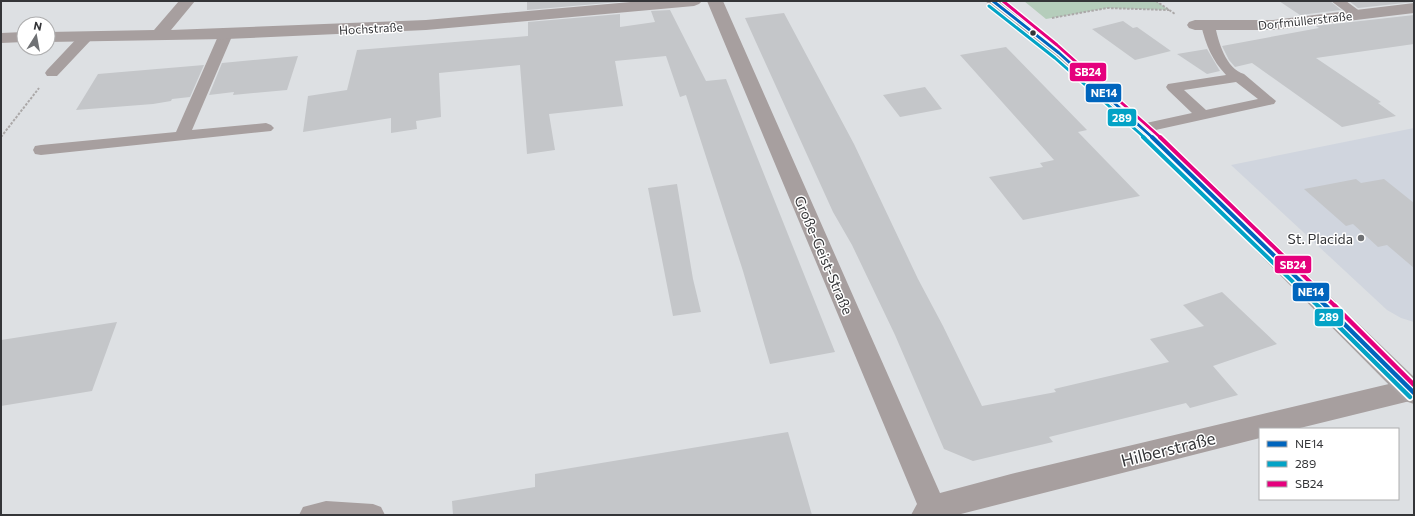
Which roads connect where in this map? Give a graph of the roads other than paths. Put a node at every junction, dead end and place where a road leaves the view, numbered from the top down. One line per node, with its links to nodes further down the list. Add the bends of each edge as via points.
1 (187, 1): 10 (street)
2 (694, 1): 9 (street, Hochstraße, via 426,25)
3 (715, 1): 23 (street, Große-Geist-Straße)
4 (993, 1): 19 (main road, via 1059,54)
5 (1337, 1): 7 (lane)
6 (1414, 8): 7 (street, Dorfmüllerstraße)
7 (1359, 15): 8 (street, Dorfmüllerstraße, via 1273,25)
8 (1202, 25): 16 (lane, via 1220,60)
9 (226, 34): 10 (street, Hochstraße); 20 (lane)
10 (158, 36): 13 (street, Hochstraße)
11 (16, 37): 14 (street)
12 (56, 37): 13 (street, Hochstraße)
13 (86, 37): 15 (lane)
14 (1, 38)
15 (52, 73)
16 (1236, 77): 17 (lane, via 1173,87); 17 (lane, via 1269,101)
17 (1202, 114): 19 (lane)
18 (266, 128): 20 (lane)
19 (1142, 128): 22 (main road, via 1181,163)
20 (182, 136): 21 (lane)
21 (41, 150)
22 (1413, 391): 23 (street, Hilberstraße, via 1019,485)
23 (929, 512)
24 (311, 515): 25 (lane, via 326,512)
25 (373, 515)

